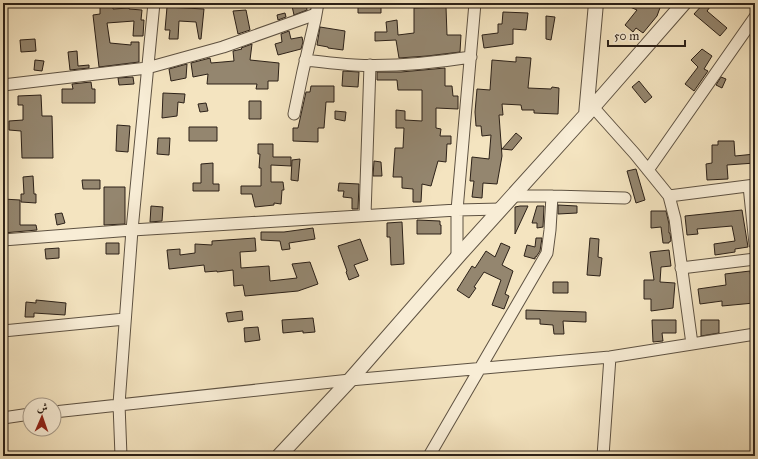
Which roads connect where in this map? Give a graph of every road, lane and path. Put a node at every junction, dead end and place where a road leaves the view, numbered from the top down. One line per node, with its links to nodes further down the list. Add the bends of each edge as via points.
1 (154, 3): 11 (street)
2 (318, 3): 6 (street)
3 (475, 3): 8 (street)
4 (596, 3): 13 (street)
5 (684, 3): 13 (street)
6 (316, 14): 9 (street); 11 (street, via 223,46)
7 (755, 18): 15 (street)
8 (470, 57): 10 (street, via 438,62); 22 (street)
9 (305, 60): 10 (street); 14 (street)
10 (370, 65): 23 (street)
11 (147, 68): 12 (street); 24 (street)
12 (3, 85)
13 (590, 111): 15 (street); 17 (street)
14 (294, 114)
15 (648, 170): 19 (street)
16 (752, 185): 19 (street); 26 (street)
17 (513, 196): 18 (street); 21 (street)
18 (552, 196): 20 (street); 35 (street, via 547,253)
19 (669, 196): 29 (street, via 675,219)
20 (625, 198)
21 (501, 209): 22 (street); 27 (street)
22 (457, 210): 23 (street); 27 (street)
23 (365, 215): 24 (street)
24 (132, 230): 25 (street); 30 (street)
25 (3, 240)
26 (755, 244)
27 (457, 258): 36 (street)
28 (755, 259): 29 (street)
29 (681, 268): 33 (street)
30 (125, 319): 31 (street); 37 (street)
31 (3, 331)
32 (755, 334): 33 (street)
33 (692, 344): 34 (street)
34 (610, 357): 35 (street); 44 (street)
35 (481, 368): 36 (street); 43 (street)
36 (350, 380): 37 (street); 42 (street)
37 (119, 404): 38 (street); 41 (street)
38 (62, 411)
39 (22, 415): 40 (street)
40 (3, 418)
41 (121, 456)
42 (279, 456)
43 (430, 456)
44 (603, 456)

